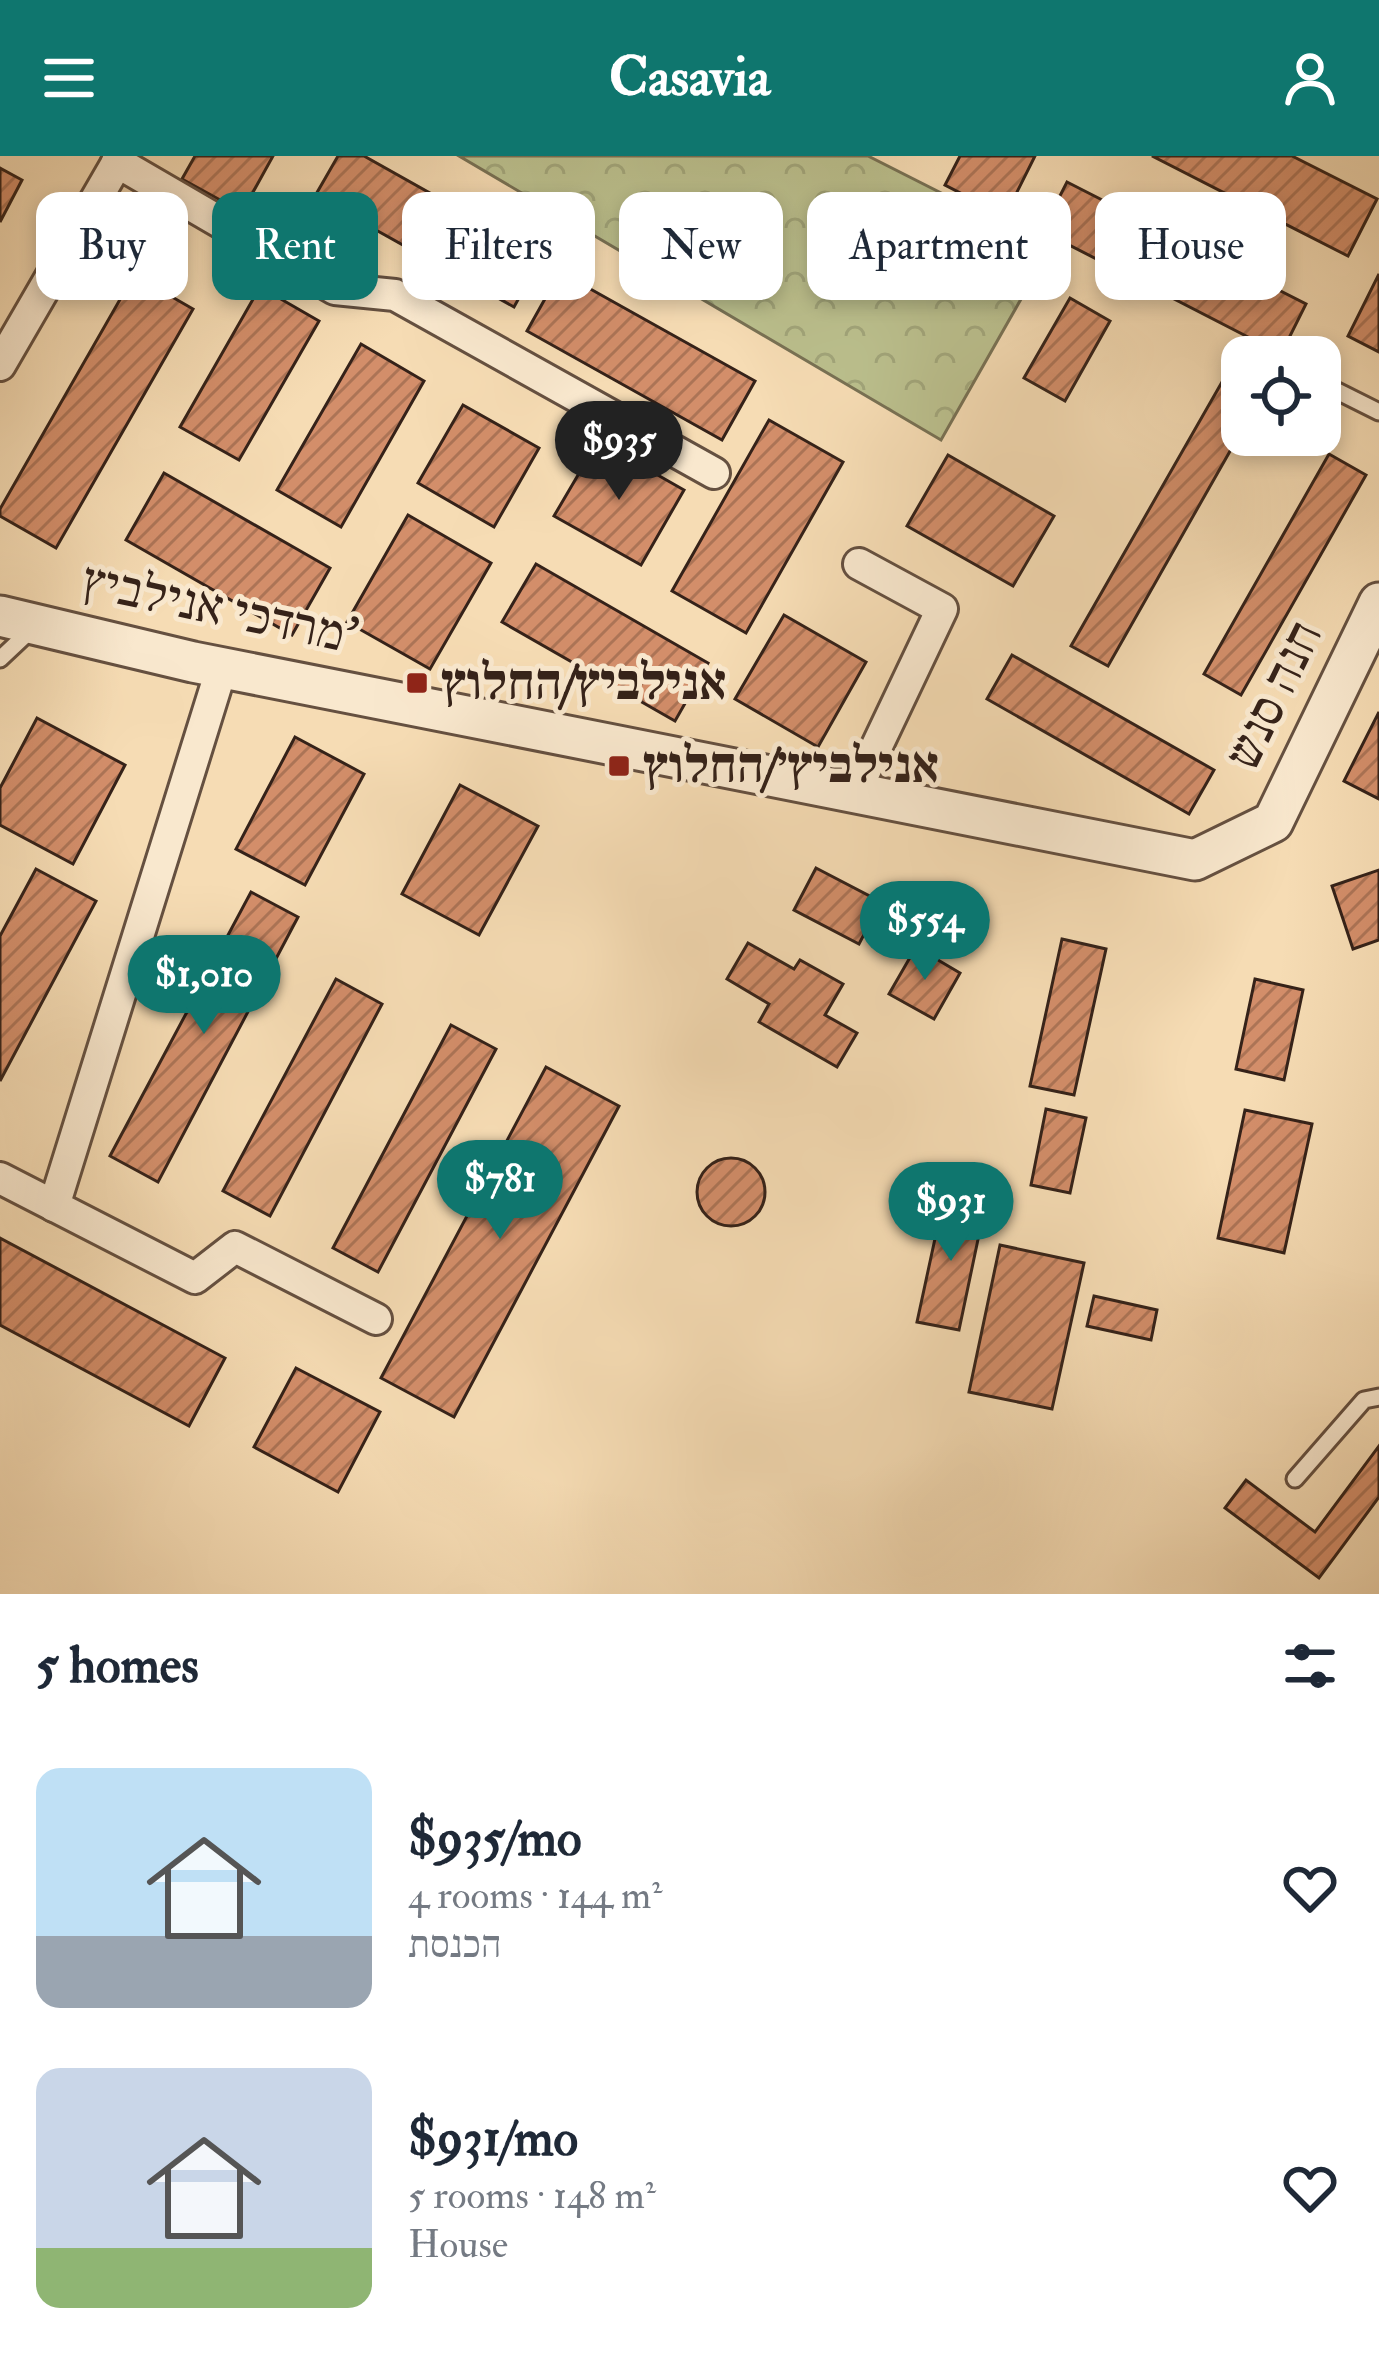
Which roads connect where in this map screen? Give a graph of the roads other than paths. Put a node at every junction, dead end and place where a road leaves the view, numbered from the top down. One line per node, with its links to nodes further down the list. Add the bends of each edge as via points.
1 (119, 159): 2 (street); 5 (street, via 335,289 395,295)
2 (0, 365)
3 (1341, 392): 4 (lane)
4 (1379, 412)
5 (713, 473)
6 (860, 564): 11 (street, via 942,609)
7 (1379, 603): 12 (street, חנה סנש, via 1273,822)
8 (19, 620): 9 (lane); 10 (street, מרדכי אנילביץ')
9 (0, 658)
10 (222, 667): 11 (street, מרדכי אנילביץ'); 14 (street)
11 (855, 792): 12 (street, מרדכי אנילביץ')
12 (1195, 860)
13 (0, 1178): 14 (street)
14 (54, 1206): 15 (street, via 195,1278 235,1247)
15 (376, 1318)
16 (1379, 1397): 17 (lane, via 1364,1400)
17 (1295, 1480)

